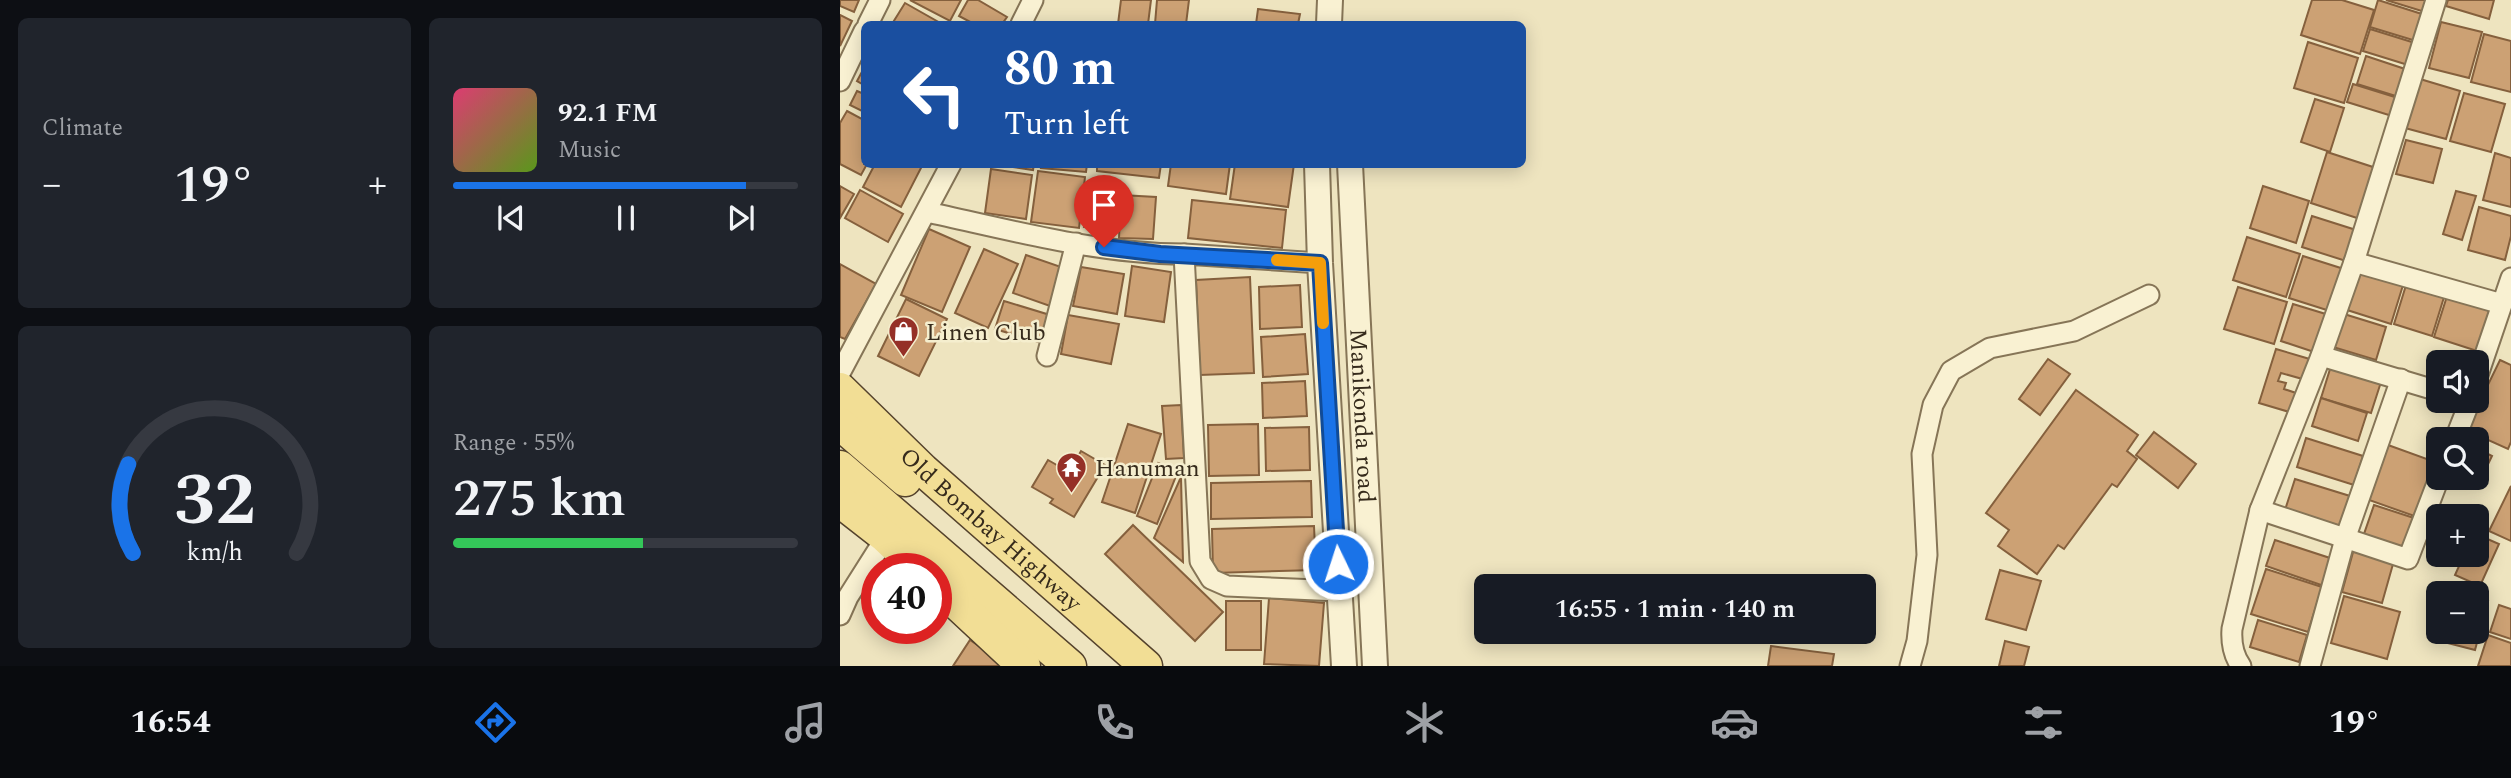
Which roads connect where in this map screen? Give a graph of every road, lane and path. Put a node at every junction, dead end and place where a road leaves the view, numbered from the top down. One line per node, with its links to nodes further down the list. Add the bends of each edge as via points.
1 (880, 0): 5 (street)
2 (1033, 0): 6 (street)
3 (1330, 0): 7 (street)
4 (2436, 0): 16 (street)
5 (870, 21)
6 (1022, 21)
7 (1329, 21)
8 (861, 37): 9 (street)
9 (840, 81)
10 (949, 168): 13 (street)
11 (1317, 168): 17 (street, Manikonda road)
12 (1350, 168): 44 (street, Manikonda road)
13 (927, 212): 14 (street); 24 (street)
14 (1076, 243): 15 (street); 22 (street)
15 (1184, 254): 17 (street); 36 (street, via 1200,561 1205,572 1227,586)
16 (2354, 262): 20 (street); 23 (street)
17 (1320, 263): 36 (street, Manikonda road)
18 (2511, 278): 20 (street)
19 (2149, 295): 45 (street, via 2074,331 1990,348 1951,371 1933,405 1923,454 1927,555)
20 (2502, 304): 21 (street)
21 (2486, 350)
22 (1048, 356)
23 (2321, 356): 25 (street); 32 (street)
24 (840, 373)
25 (2401, 379): 26 (street); 34 (street)
26 (2426, 387)
27 (840, 389): 42 (main road, Old Bombay Highway, via 923,470)
28 (840, 424): 41 (main road)
29 (840, 467): 40 (main road)
30 (2435, 490): 34 (street, via 2408,559)
31 (840, 501): 33 (main road)
32 (2260, 510): 34 (street); 46 (street, via 2232,629 2234,653)
33 (886, 537): 35 (main road); 38 (street)
34 (2345, 539): 47 (street)
35 (903, 553)
36 (1340, 591): 43 (street, Manikonda road)
37 (952, 599): 39 (main road)
38 (840, 615)
39 (1024, 666)
40 (1070, 666)
41 (1119, 666)
42 (1146, 666)
43 (1344, 666)
44 (1375, 666)
45 (1910, 666)
46 (2241, 666)
47 (2310, 666)

